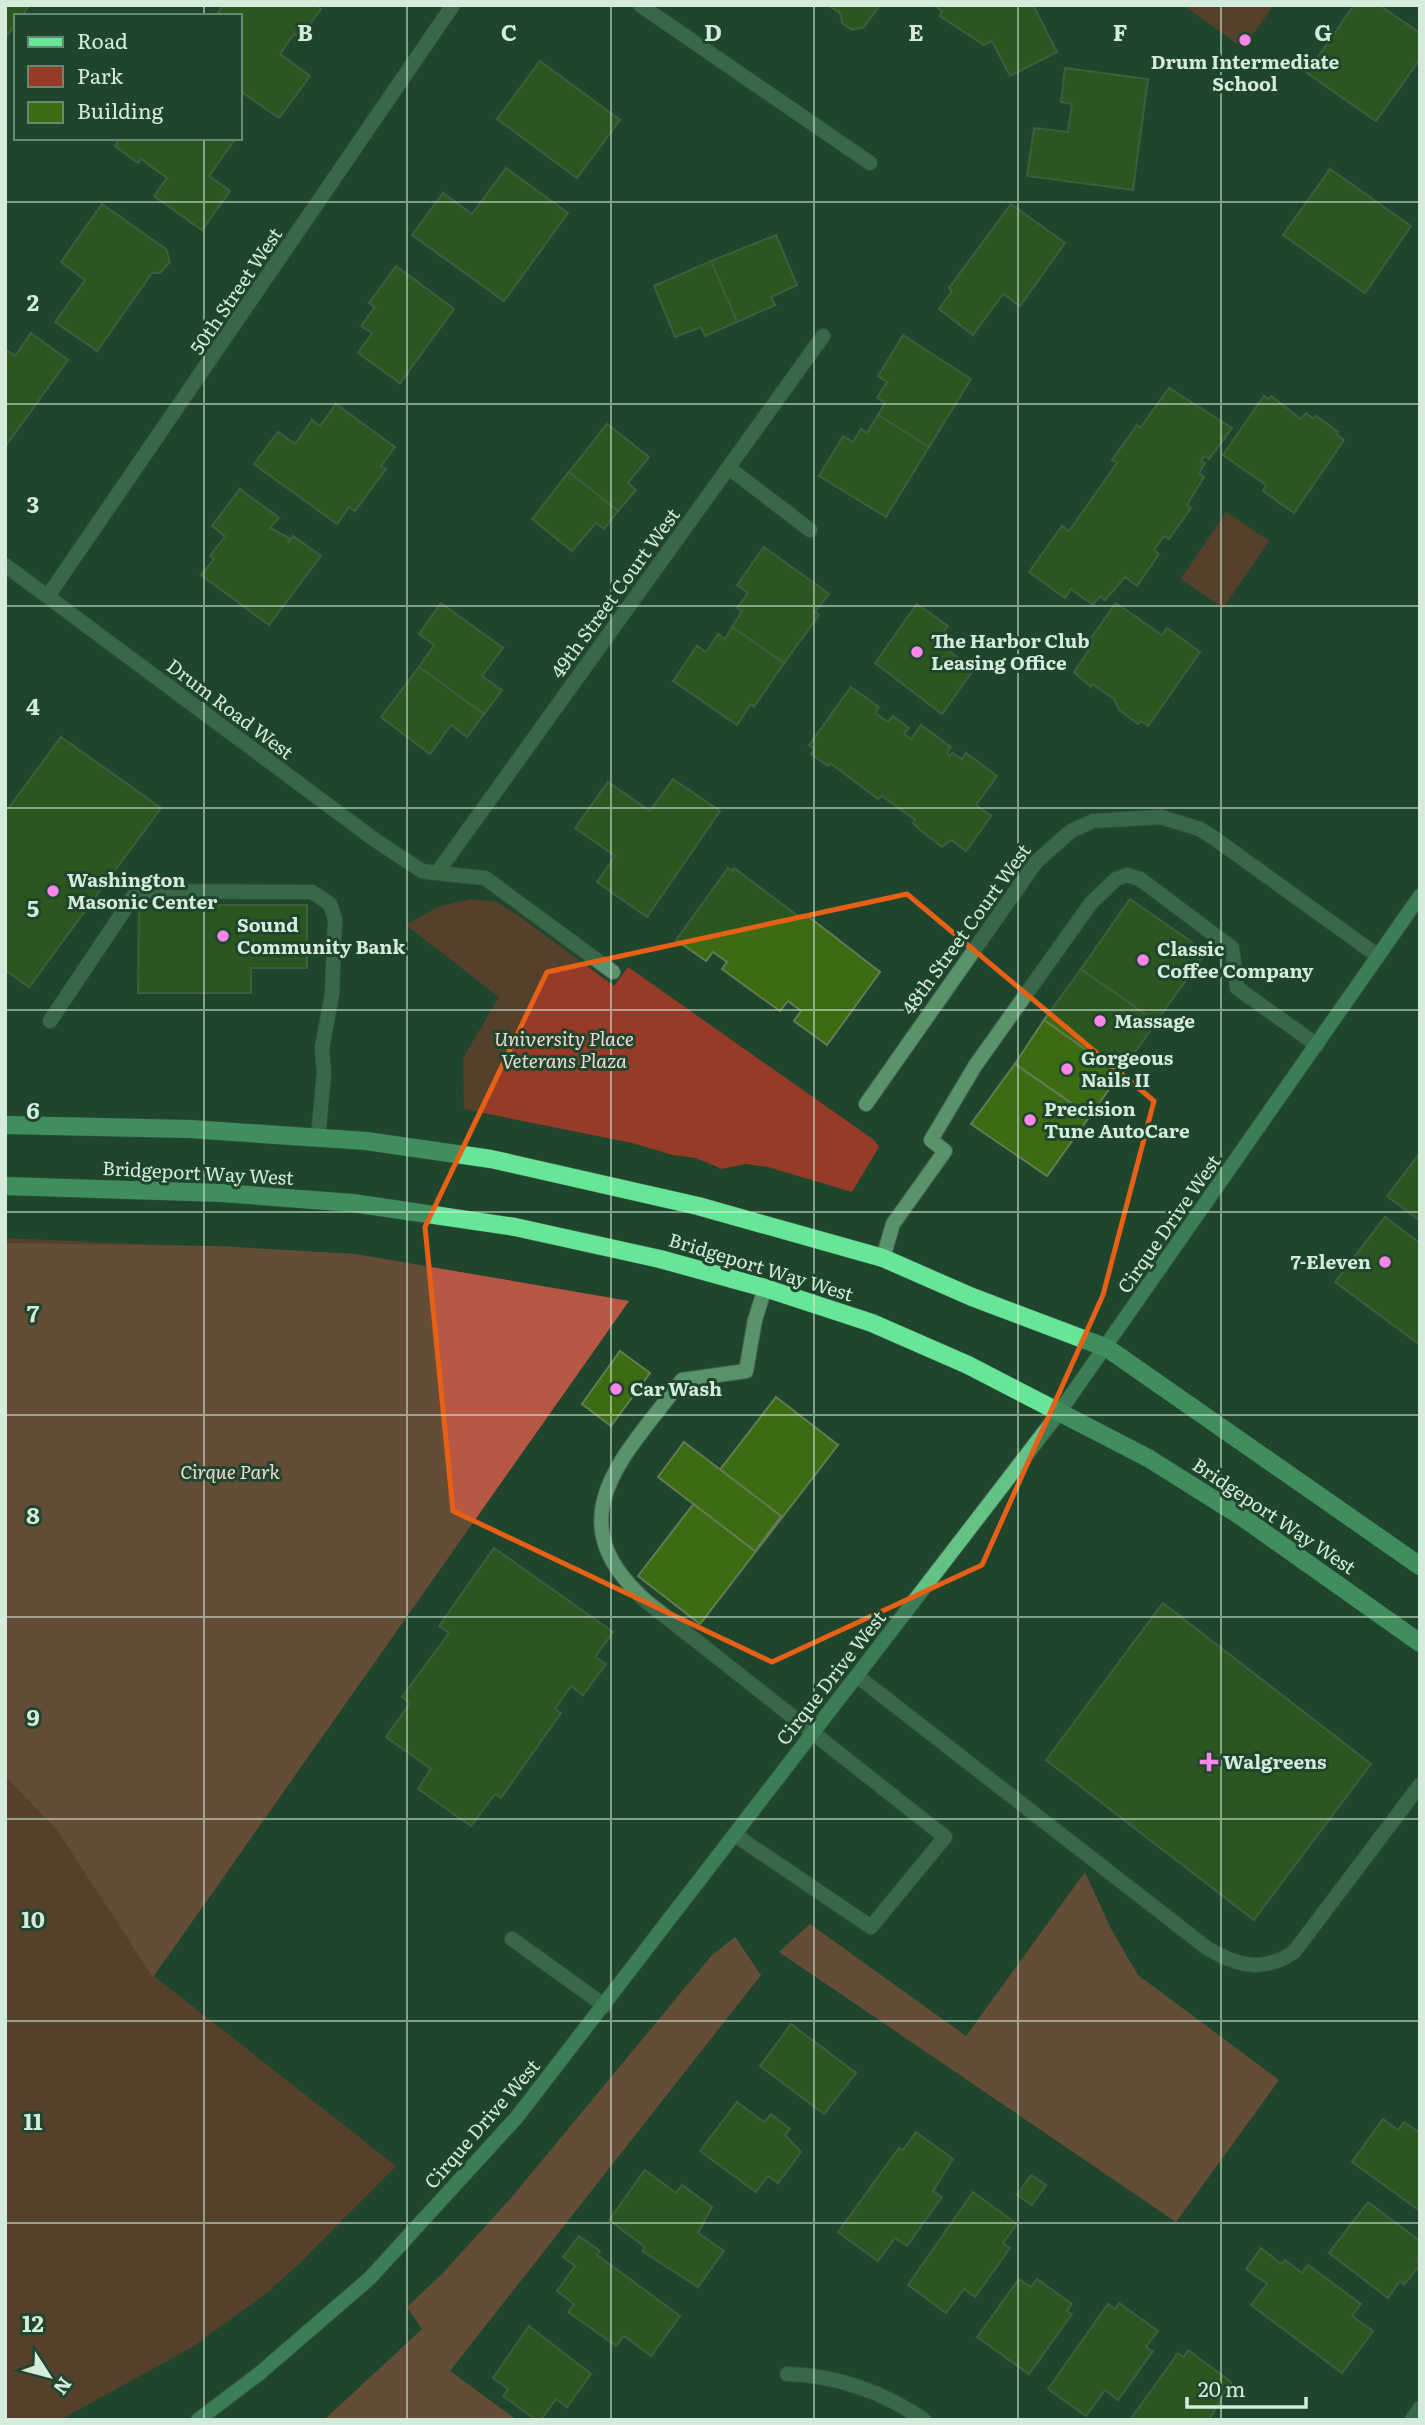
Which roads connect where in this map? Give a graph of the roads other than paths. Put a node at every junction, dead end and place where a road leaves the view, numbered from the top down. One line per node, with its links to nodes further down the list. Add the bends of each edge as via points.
1 (453, 5): 8 (street, 50th Street West)
2 (640, 5): 3 (street)
3 (870, 163)
4 (824, 335): 5 (street, 49th Street Court West)
5 (729, 468): 6 (street); 9 (street, 49th Street Court West)
6 (810, 530)
7 (5, 565): 8 (street, Drum Road West)
8 (48, 596): 9 (street, Drum Road West, via 375,840 422,871)
9 (438, 873): 12 (street, Drum Road West, via 485,878)
10 (1420, 896): 11 (main road, Cirque Drive West)
11 (1378, 956): 14 (main road, Cirque Drive West); 15 (street, 48th Street Court West, via 1200,829 1146,816 1093,821 1071,831 1037,862)
12 (613, 972)
13 (50, 1021): 17 (street, via 136,891 312,892 330,904 336,953 321,1048 324,1073)
14 (1317, 1045): 19 (street, via 1237,988 1232,948 1140,879 1127,875 1116,879 1091,903 975,1066 932,1140 945,1151 893,1224); 21 (main road, Cirque Drive West)
15 (866, 1104)
16 (5, 1125): 17 (main road, Bridgeport Way West, via 190,1129)
17 (318, 1138): 19 (main road, Bridgeport Way West, via 491,1159 698,1206)
18 (5, 1186): 20 (main road, Bridgeport Way West, via 353,1203 515,1227)
19 (883, 1258): 21 (main road, Bridgeport Way West)
20 (765, 1288): 22 (main road, Bridgeport Way West, via 872,1323 968,1365); 26 (street, via 754,1320 746,1371 682,1380 608,1483 600,1522 609,1560 629,1586)
21 (1107, 1348): 22 (main road, Cirque Drive West); 23 (main road, Bridgeport Way West)
22 (1058, 1414): 24 (main road, Bridgeport Way West, via 1148,1458 1242,1517); 25 (main road, Cirque Drive West)
23 (1420, 1566)
24 (1420, 1643)
25 (857, 1676): 26 (main road, Cirque Drive West); 27 (street, via 1207,1948 1242,1965 1263,1966 1294,1952)
26 (814, 1732): 28 (main road, Cirque Drive West); 28 (street, via 945,1837 871,1927)
27 (1420, 1786)
28 (735, 1835): 30 (main road, Cirque Drive West)
29 (512, 1939): 30 (street)
30 (605, 2006): 33 (main road, Cirque Drive West, via 495,2143 370,2278)
31 (787, 2374): 34 (street, via 842,2381)
32 (1420, 2408): 35 (street)
33 (198, 2420)
34 (924, 2420)
35 (1412, 2420)

